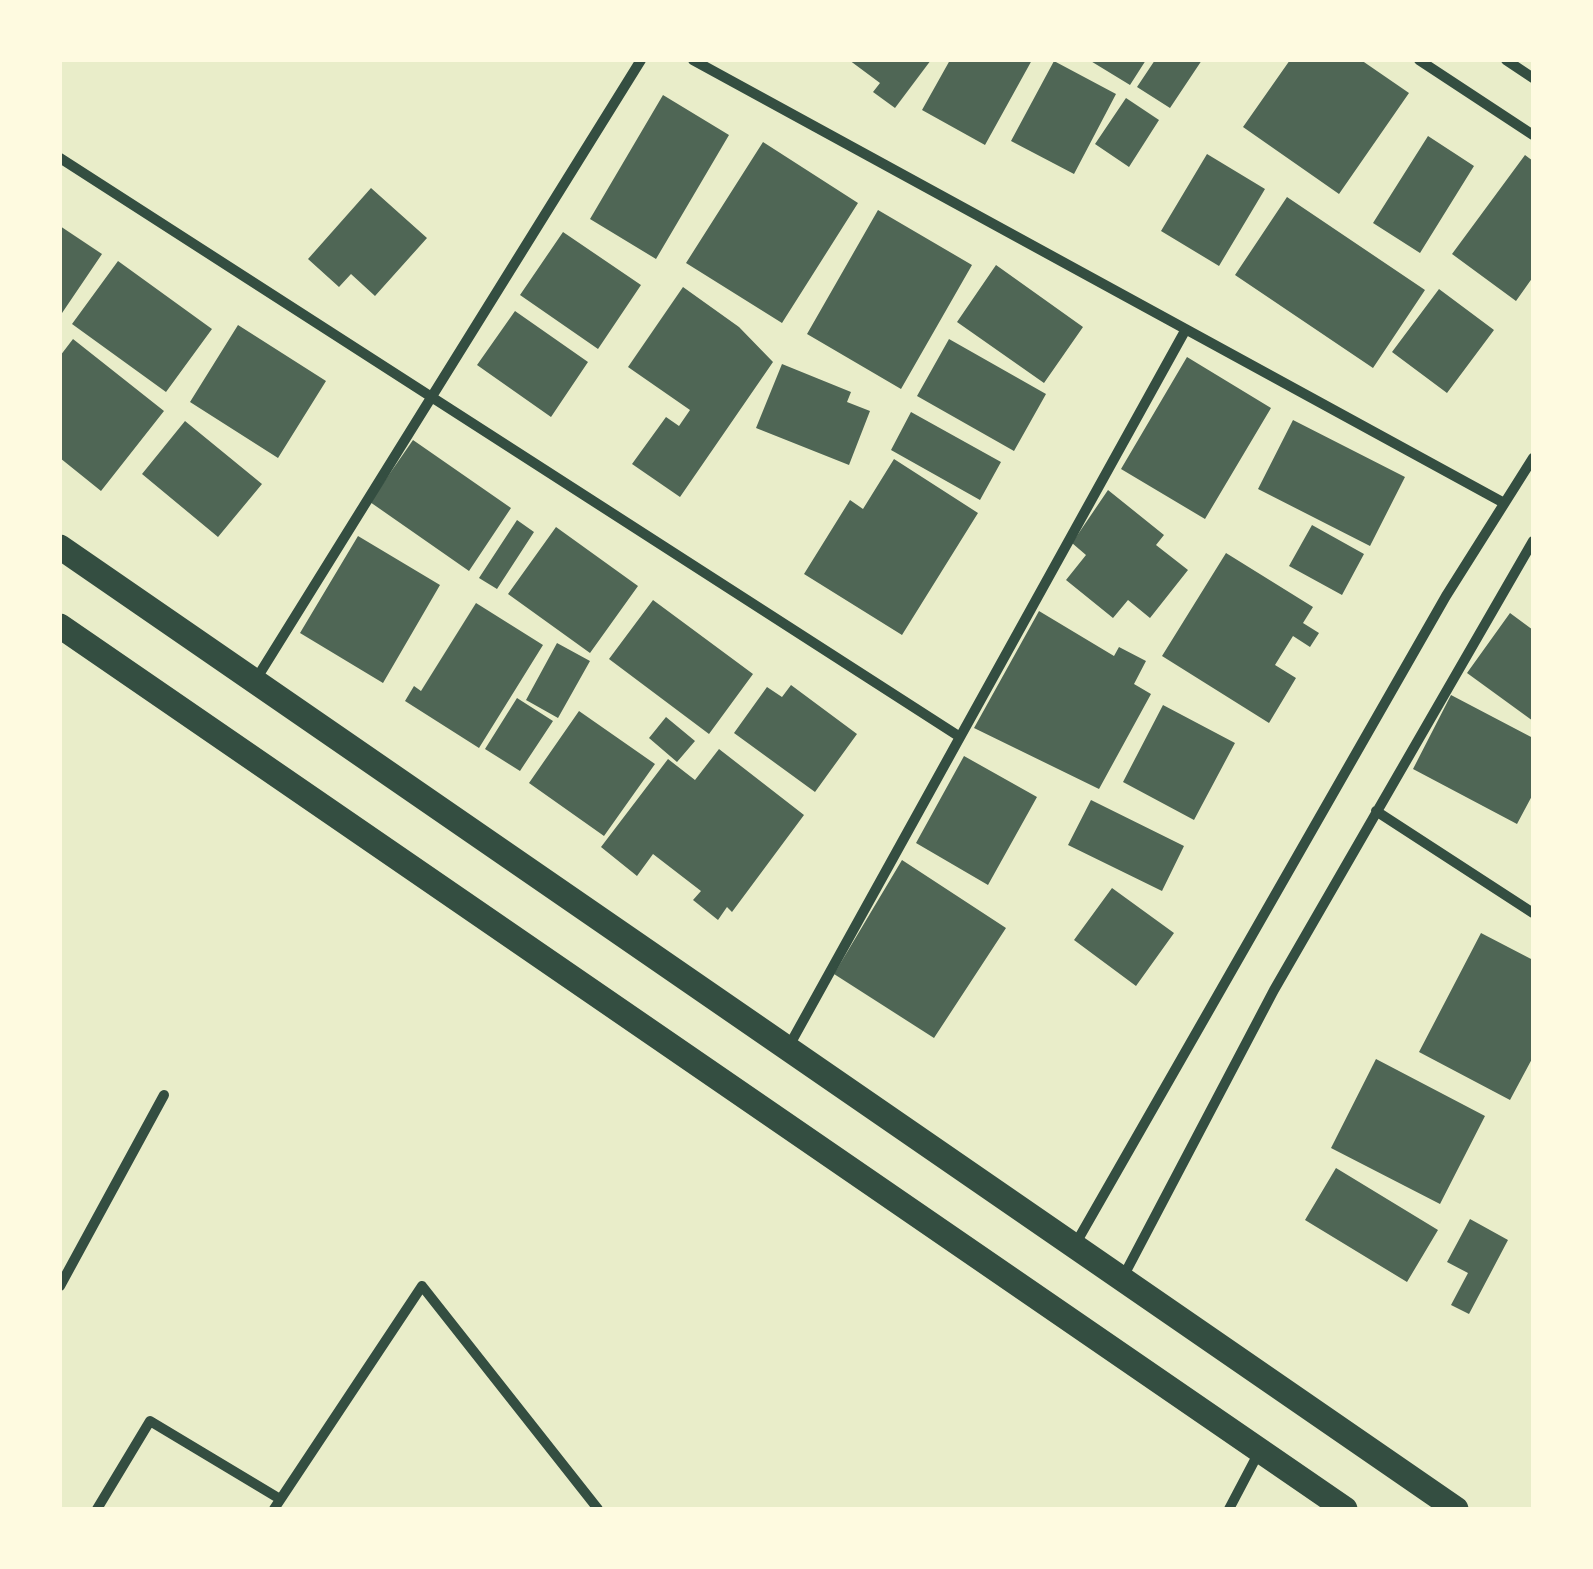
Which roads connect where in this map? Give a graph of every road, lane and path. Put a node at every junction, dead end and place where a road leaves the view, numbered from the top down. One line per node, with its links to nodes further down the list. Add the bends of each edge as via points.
1 (641, 60): 9 (street)
2 (693, 60): 8 (street)
3 (1419, 60): 6 (street)
4 (1506, 60): 5 (street)
5 (1533, 78)
6 (1533, 135)
7 (60, 158): 9 (street)
8 (1186, 329): 11 (street); 16 (street)
9 (432, 397): 15 (street); 16 (street)
10 (1533, 458): 11 (street)
11 (1504, 503): 21 (street)
12 (1533, 542): 17 (street)
13 (60, 547): 15 (main road)
14 (60, 626): 24 (main road)
15 (254, 682): 19 (main road)
16 (960, 737): 19 (street)
17 (1376, 812): 18 (street); 22 (street)
18 (1533, 913)
19 (787, 1050): 21 (main road)
20 (164, 1095): 23 (street)
21 (1074, 1247): 22 (main road)
22 (1122, 1280): 30 (main road)
23 (60, 1286)
24 (1260, 1450): 28 (street); 29 (main road)
25 (277, 1504): 26 (street, via 150,1421); 27 (street, via 422,1286)
26 (97, 1509)
27 (598, 1509)
28 (1230, 1509)
29 (1345, 1509)
30 (1456, 1509)

